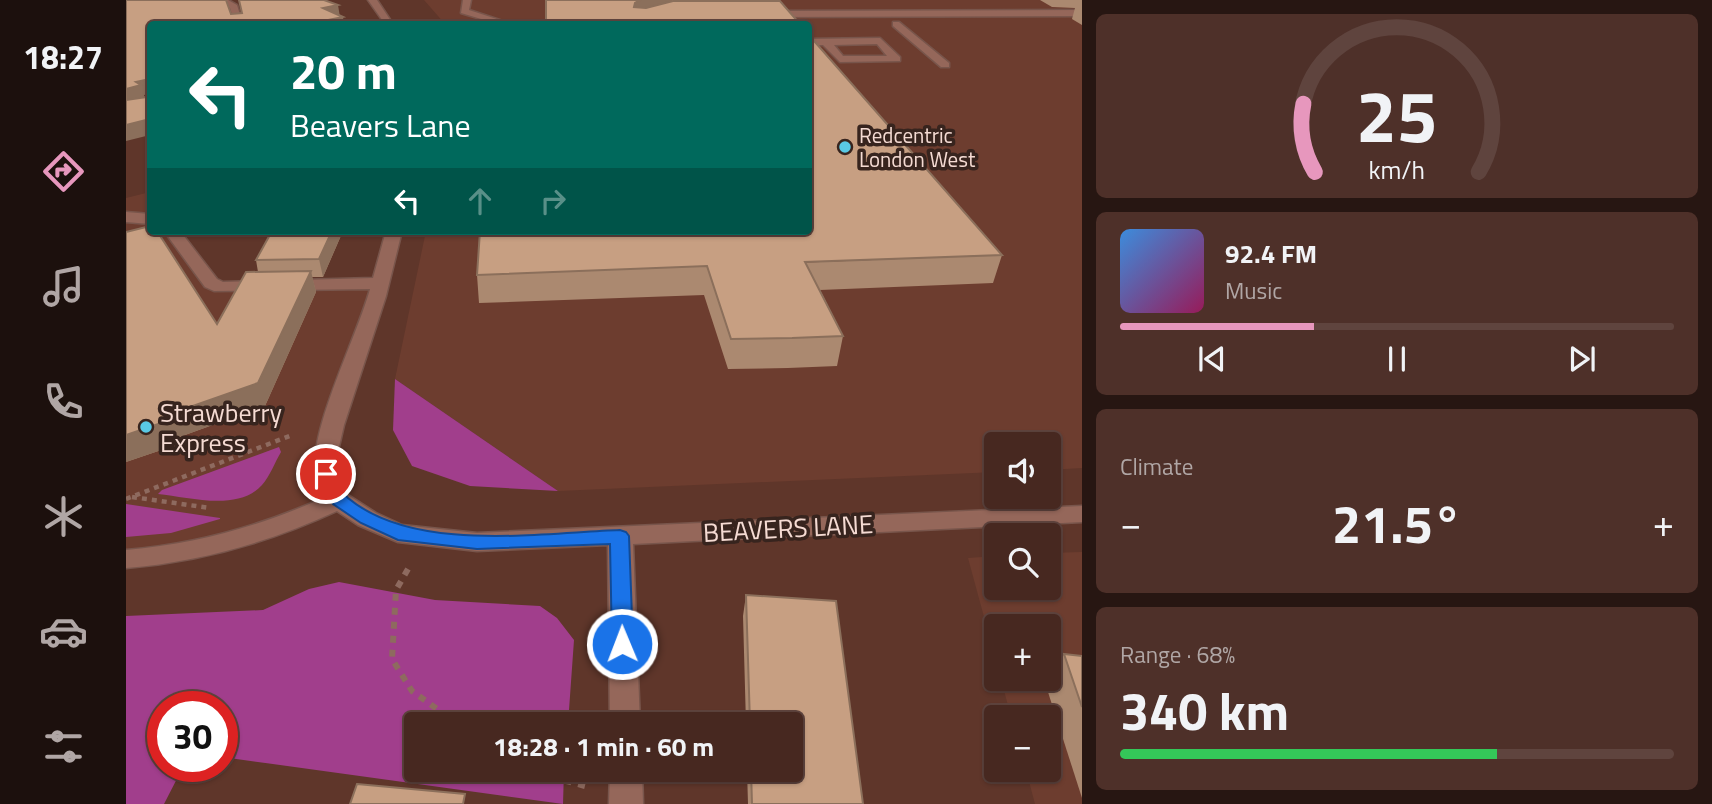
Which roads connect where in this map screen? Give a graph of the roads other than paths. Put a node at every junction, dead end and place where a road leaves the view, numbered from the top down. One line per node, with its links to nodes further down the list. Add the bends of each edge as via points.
1 (222, 0): 7 (street, via 234,7)
2 (372, 0): 8 (street)
3 (467, 0): 9 (street, via 464,10)
4 (1082, 13): 5 (street)
5 (753, 14)
6 (1082, 20): 10 (street)
7 (238, 21)
8 (387, 21)
9 (498, 21)
10 (896, 24): 11 (street); 14 (street)
11 (812, 25)
12 (826, 42): 12 (street, via 840,60 896,58 880,41); 13 (street)
13 (812, 43)
14 (945, 65)
15 (126, 217): 16 (street)
16 (147, 219)
17 (175, 235): 19 (street, via 211,283 220,287)
18 (393, 235): 19 (street)
19 (381, 283): 20 (street, via 327,451 326,474)
20 (339, 500): 22 (street, BEAVERS LANE, via 398,533 426,538 477,542); 23 (street, via 297,521 225,545)
21 (1082, 514): 22 (street, BEAVERS LANE)
22 (620, 536): 24 (street)
23 (126, 559)
24 (625, 712)

